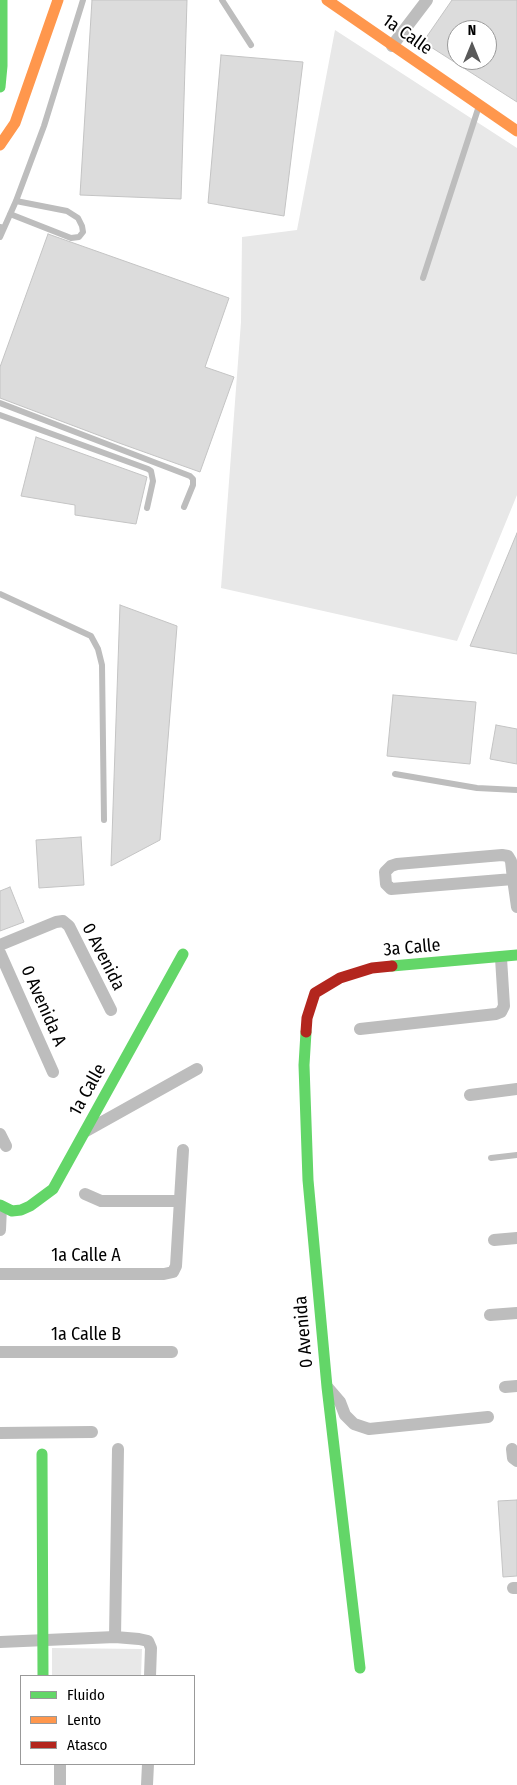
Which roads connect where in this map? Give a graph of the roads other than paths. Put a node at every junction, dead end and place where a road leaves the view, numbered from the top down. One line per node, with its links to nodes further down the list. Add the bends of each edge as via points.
1 (2, 0): 9 (main road)
2 (58, 0): 12 (main road, via 15,122)
3 (83, 0): 13 (lane, via 44,126)
4 (222, 0): 7 (lane)
5 (327, 0): 8 (main road, 1a Calle)
6 (427, 0): 8 (street)
7 (251, 45)
8 (392, 46): 10 (main road, 1a Calle)
9 (0, 87)
10 (480, 106): 11 (main road, 1a Calle); 17 (lane)
11 (517, 131)
12 (0, 145)
13 (16, 201): 14 (lane); 14 (lane, via 67,212 78,218 83,232 71,238)
14 (10, 214): 15 (lane)
15 (2, 228): 16 (lane)
16 (0, 237)
17 (422, 278)
18 (0, 402): 20 (lane, via 190,476 193,485)
19 (0, 415): 21 (lane, via 152,471)
20 (184, 507)
21 (147, 508)
22 (0, 594): 25 (lane, via 91,636 98,649 102,665)
23 (394, 774): 24 (lane, via 477,788)
24 (517, 790)
25 (104, 820)
26 (514, 879): 26 (street, via 391,889 386,884 385,872 397,864 502,855 508,856); 27 (street)
27 (517, 907)
28 (0, 944): 34 (street, 0 Avenida, via 63,921)
29 (0, 953): 37 (street, 0 Avenida A)
30 (183, 954): 40 (main road, 1a Calle)
31 (517, 955): 32 (main road, 3a Calle)
32 (501, 958): 33 (main road, 3a Calle, via 372,968 340,978); 35 (street, via 504,1006 501,1012)
33 (315, 993): 57 (main road, 0 Avenida, via 307,1018 304,1065 308,1180)
34 (111, 1010)
35 (360, 1029)
36 (197, 1069): 40 (street)
37 (53, 1072)
38 (517, 1089): 39 (street)
39 (470, 1095)
40 (85, 1132): 48 (main road, 1a Calle, via 53,1189 21,1210 12,1211)
41 (0, 1134): 42 (street)
42 (6, 1146)
43 (183, 1150): 47 (street)
44 (517, 1155): 45 (lane)
45 (491, 1158)
46 (85, 1194): 47 (street, via 101,1201)
47 (179, 1201): 52 (street, 1a Calle A, via 173,1272)
48 (1, 1206): 49 (street)
49 (0, 1230)
50 (517, 1238): 51 (street)
51 (494, 1240)
52 (0, 1274)
53 (517, 1313): 54 (street)
54 (490, 1315)
55 (0, 1352): 56 (street, 1a Calle B)
56 (172, 1352)
57 (327, 1387): 58 (street, via 354,1424 369,1429); 66 (main road, 0 Avenida)
58 (488, 1417)
59 (92, 1432): 60 (street)
60 (0, 1433)
61 (118, 1448): 63 (street)
62 (42, 1454): 64 (main road)
63 (115, 1637): 64 (street); 68 (street, via 148,1641 151,1648)
64 (42, 1640): 65 (street); 67 (main road)
65 (0, 1642)
66 (360, 1668)
67 (43, 1675)
68 (150, 1675)
69 (60, 1765): 71 (street)
70 (148, 1765): 72 (street)
71 (60, 1785)
72 (147, 1785)

